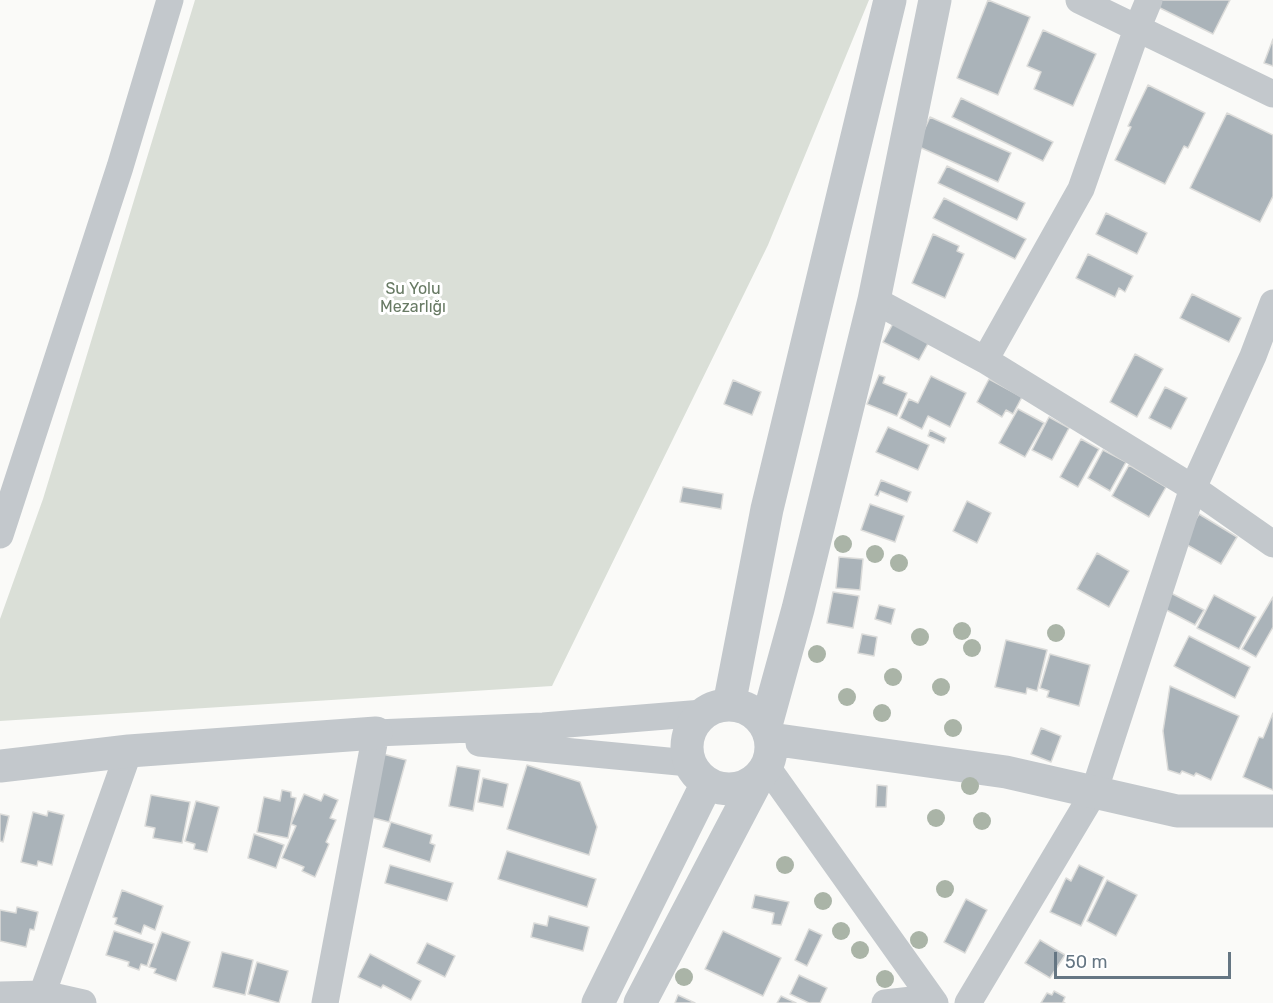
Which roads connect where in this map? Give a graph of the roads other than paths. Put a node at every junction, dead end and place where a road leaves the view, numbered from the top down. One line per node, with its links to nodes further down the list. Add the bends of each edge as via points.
1 (170, 0): 13 (street)
2 (890, 0): 15 (street)
3 (935, 0): 8 (street)
4 (1079, 0): 6 (street)
5 (1149, 0): 6 (street)
6 (1137, 29): 7 (street); 10 (street, via 1081,189)
7 (1273, 94)
8 (874, 300): 10 (street); 18 (street)
9 (1273, 303): 11 (street)
10 (985, 360): 12 (street)
11 (1263, 361): 12 (street)
12 (1193, 488): 14 (street); 21 (street)
13 (0, 535)
14 (1273, 544)
15 (716, 709): 16 (street, via 543,726); 18 (street, via 744,707 756,715); 20 (street, via 694,723 688,735 687,749)
16 (376, 733): 17 (street); 20 (street); 27 (street)
17 (129, 752): 19 (street); 24 (street)
18 (765, 752): 20 (street, via 746,786 719,789); 21 (street, via 1006,772); 25 (street); 29 (street)
19 (0, 766)
20 (698, 773): 28 (street)
21 (1094, 792): 22 (street, via 1177,811); 31 (street)
22 (1273, 811)
23 (0, 995): 24 (street)
24 (41, 999): 26 (street)
25 (933, 1000): 30 (street)
26 (83, 1003)
27 (325, 1003)
28 (598, 1003)
29 (640, 1003)
30 (885, 1003)
31 (968, 1003)

